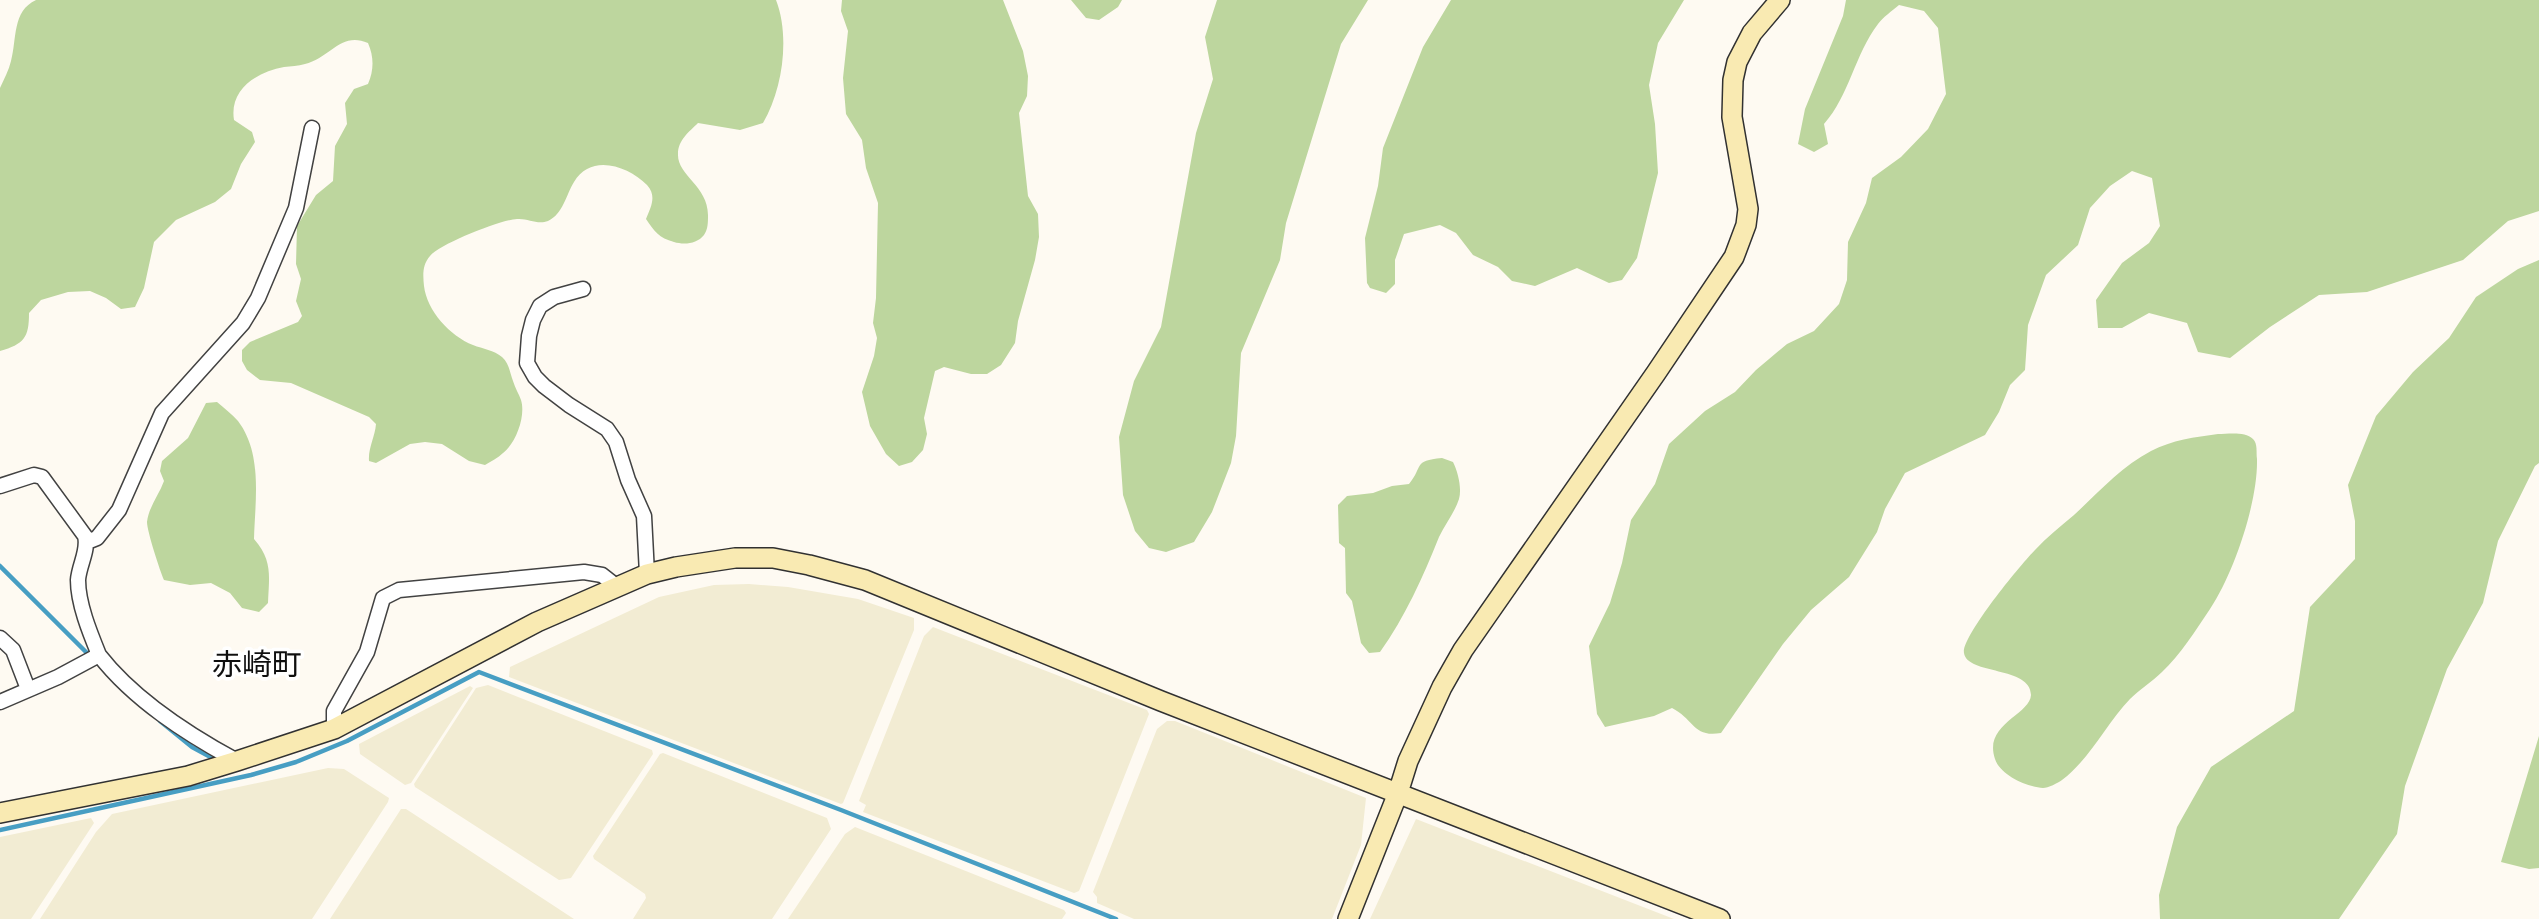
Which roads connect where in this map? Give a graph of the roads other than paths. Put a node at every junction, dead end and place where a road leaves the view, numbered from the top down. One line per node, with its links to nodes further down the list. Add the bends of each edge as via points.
1 (1780, 0): 14 (street, via 1747,40 1733,80 1732,117 1748,209 1734,257 1463,650 1424,723)
2 (313, 128): 5 (street, via 296,208 258,298 243,323 162,413 119,510 97,538)
3 (583, 289): 6 (street, via 540,306 529,336 527,363 544,386 607,429 616,442 644,516)
4 (0, 486): 5 (street, via 34,475 46,479)
5 (87, 542): 9 (street, via 79,589)
6 (647, 574): 7 (street); 14 (street, via 735,558 773,558 865,580)
7 (616, 586): 12 (street, via 537,622); 12 (street, via 602,575 584,572 399,590 383,598 367,652 334,711)
8 (0, 638): 10 (street, via 13,650)
9 (92, 659): 10 (street); 13 (street, via 178,728)
10 (28, 690): 11 (street)
11 (0, 702)
12 (334, 729): 13 (street)
13 (237, 761): 15 (street, via 188,776)
14 (1398, 793): 16 (street); 17 (street)
15 (0, 813)
16 (1348, 919)
17 (1720, 919)

